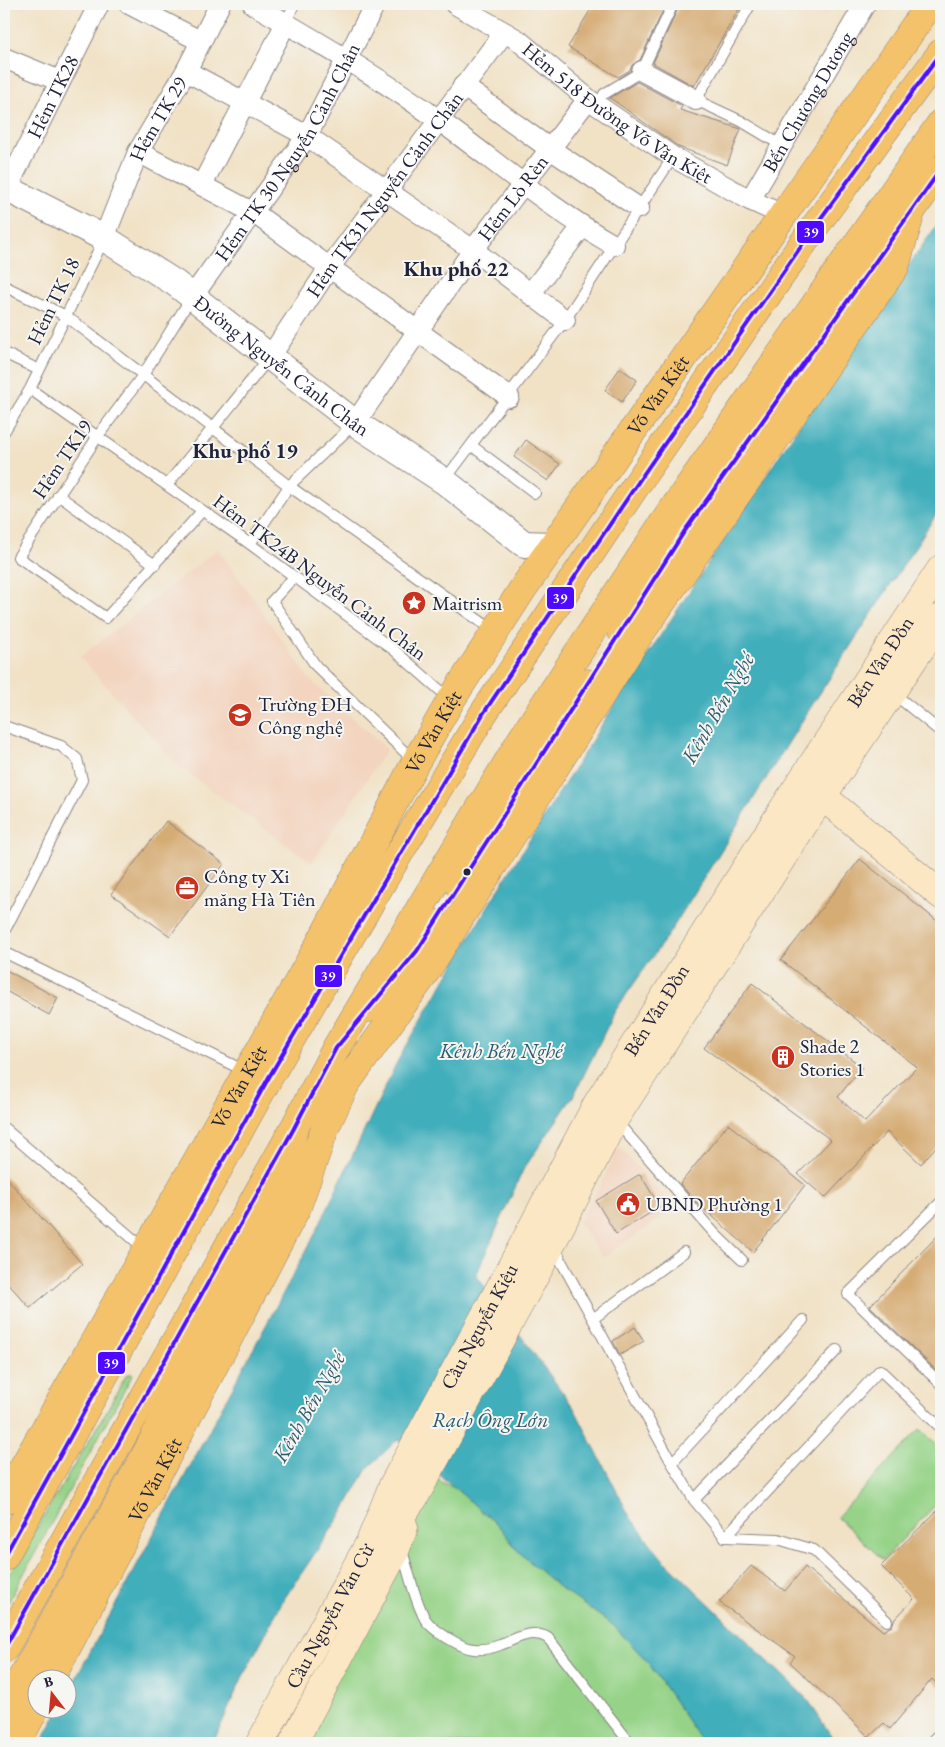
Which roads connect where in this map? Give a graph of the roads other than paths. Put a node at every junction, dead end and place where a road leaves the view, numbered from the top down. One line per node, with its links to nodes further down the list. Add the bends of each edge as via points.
1 (100, 4): 21 (street, Hẻm TK28)
2 (129, 4): 15 (street)
3 (220, 4): 15 (street, Hẻm TK 29)
4 (253, 4): 13 (street)
5 (294, 4): 13 (lane)
6 (375, 4): 18 (street, Hẻm TK 30 Nguyễn Cảnh Chân)
7 (455, 4): 12 (street, Hẻm 518 Đường Võ Văn Kiệt)
8 (673, 4): 20 (lane)
9 (743, 4): 24 (lane, via 749,7)
10 (865, 4): 29 (street, Bến Chương Dương)
11 (930, 4): 42 (main road, Võ Văn Kiệt)
12 (486, 11): 14 (street, Hẻm 518 Đường Võ Văn Kiệt)
13 (286, 23): 18 (street); 25 (street)
14 (503, 34): 22 (street, Hẻm TK31 Nguyễn Cảnh Chân); 23 (street, Hẻm 518 Đường Võ Văn Kiệt, via 518,40)
15 (200, 41): 19 (street, Hẻm TK 29)
16 (941, 53): 112 (main road, Võ Văn Kiệt, via 813,229 483,714 269,1077)
17 (4, 58): 21 (street)
18 (348, 60): 26 (street); 28 (street, Hẻm TK 30 Nguyễn Cảnh Chân)
19 (186, 71): 25 (street); 31 (street, Hẻm TK 29)
20 (642, 71): 23 (lane); 24 (street)
21 (60, 81): 36 (street, Hẻm TK28)
22 (464, 86): 26 (street, Hẻm TK31 Nguyễn Cảnh Chân); 30 (street)
23 (596, 96): 30 (street, Hẻm Lò Rèn); 32 (street, Hẻm 518 Đường Võ Văn Kiệt)
24 (696, 100): 29 (lane)
25 (245, 102): 28 (street); 35 (street)
26 (438, 120): 34 (street); 37 (street, Hẻm TK31 Nguyễn Cảnh Chân)
27 (941, 123): 90 (main road, Võ Văn Kiệt, via 660,528 542,708)
28 (308, 136): 37 (street); 41 (street, Hẻm TK 30 Nguyễn Cảnh Chân)
29 (781, 145): 38 (street, Bến Chương Dương)
30 (550, 149): 34 (street, Hẻm Lò Rèn); 39 (street)
31 (138, 152): 35 (street); 44 (street, Hẻm TK 29)
32 (673, 158): 38 (street, Hẻm 518 Đường Võ Văn Kiệt); 39 (lane)
33 (941, 169): 40 (main road, Võ Văn Kiệt)
34 (524, 183): 43 (street); 46 (street, Hẻm Lò Rèn)
35 (202, 186): 41 (street)
36 (5, 190): 44 (street, Đường Nguyễn Cảnh Chân)
37 (387, 190): 46 (street); 47 (street, Hẻm TK31 Nguyễn Cảnh Chân)
38 (750, 200): 42 (street, Hẻm 518 Đường Võ Văn Kiệt)
39 (639, 208): 45 (lane)
40 (912, 209): 90 (main road, Võ Văn Kiệt, via 684,532 417,952); 94 (main road, Võ Văn Kiệt, via 895,267 637,638 423,976 345,1085)
41 (254, 213): 47 (street); 50 (street, Hẻm TK 30 Nguyễn Cảnh Chân)
42 (785, 216): 73 (main road, Võ Văn Kiệt)
43 (582, 227): 45 (street); 49 (street)
44 (104, 238): 50 (street, Đường Nguyễn Cảnh Chân); 51 (lane, Hẻm TK 18)
45 (614, 245): 52 (lane)
46 (473, 250): 49 (street); 53 (street, Hẻm Lò Rèn)
47 (329, 268): 53 (street); 55 (street, Hẻm TK31 Nguyễn Cảnh Chân)
48 (4, 286): 51 (lane)
49 (530, 294): 52 (street)
50 (192, 297): 55 (street, Đường Nguyễn Cảnh Chân); 57 (lane, Hẻm TK19)
51 (66, 316): 56 (lane, Hẻm TK 18); 57 (lane)
52 (565, 320): 59 (lane)
53 (418, 333): 59 (street); 60 (street, Hẻm Lò Rèn)
54 (4, 353): 56 (lane)
55 (270, 358): 60 (street, Đường Nguyễn Cảnh Chân); 61 (lane)
56 (39, 370): 58 (lane, Hẻm TK 18)
57 (143, 375): 61 (lane); 63 (lane, Hẻm TK19)
58 (30, 389): 62 (lane, Hẻm TK 18); 63 (lane, Hẻm TK24B Nguyễn Cảnh Chân)
59 (509, 397): 64 (lane)
60 (355, 423): 65 (street, Đường Nguyễn Cảnh Chân); 67 (lane)
61 (213, 428): 66 (lane); 67 (lane)
62 (4, 430)
63 (98, 436): 66 (lane, Hẻm TK24B Nguyễn Cảnh Chân); 69 (lane, Hẻm TK19)
64 (472, 446): 65 (lane); 68 (lane)
65 (444, 481): 72 (street, Đường Nguyễn Cảnh Chân)
66 (167, 485): 70 (lane, Hẻm TK24B Nguyễn Cảnh Chân)
67 (289, 486): 71 (lane); 79 (lane)
68 (536, 493)
69 (58, 494): 74 (lane); 74 (lane, Hẻm TK19, via 18,557 106,618)
70 (202, 511): 71 (lane, Hẻm TK24B Nguyễn Cảnh Chân); 74 (lane, Hẻm TK19)
71 (250, 544): 77 (lane, Hẻm TK24B Nguyễn Cảnh Chân)
72 (524, 544): 73 (street); 76 (street)
73 (553, 545): 76 (main road, Võ Văn Kiệt)
74 (155, 565)
75 (941, 569): 85 (main road, Bến Vân Đồn)
76 (531, 576): 79 (main road, Võ Văn Kiệt)
77 (293, 578): 81 (lane, Hẻm TK24B Nguyễn Cảnh Chân, via 394,650); 84 (lane, via 272,602 316,666)
78 (941, 618): 80 (main road, Bến Vân Đồn)
79 (494, 631): 81 (main road, Võ Văn Kiệt)
80 (892, 693): 83 (lane); 86 (main road, Bến Vân Đồn)
81 (451, 700): 84 (main road, Võ Văn Kiệt)
82 (4, 726): 88 (lane, via 61,746 77,759 82,780)
83 (941, 732)
84 (415, 763): 91 (main road, Võ Văn Kiệt)
85 (802, 779): 86 (main road); 92 (main road, Bến Vân Đồn)
86 (822, 797): 87 (main road); 92 (main road, Bến Vân Đồn)
87 (941, 895)
88 (4, 932)
89 (4, 952): 91 (lane)
90 (336, 1048): 95 (main road, Võ Văn Kiệt)
91 (248, 1072): 99 (main road, Võ Văn Kiệt)
92 (606, 1112): 98 (main road, Bến Vân Đồn); 101 (lane)
93 (4, 1128): 99 (lane)
94 (325, 1128): 96 (main road); 116 (main road, Võ Văn Kiệt, via 297,1207)
95 (293, 1130): 96 (main road); 115 (main road, Võ Văn Kiệt)
96 (287, 1182): 117 (main road, via 145,1456)
97 (941, 1202): 105 (lane, via 848,1294)
98 (540, 1249): 102 (lane, via 562,1261); 108 (main road, Cầu Nguyễn Kiệu)
99 (147, 1251): 110 (main road, Võ Văn Kiệt)
100 (684, 1252): 102 (lane)
101 (742, 1260)
102 (594, 1318): 107 (lane)
103 (803, 1320): 107 (lane)
104 (837, 1350): 109 (lane)
105 (941, 1384)
106 (941, 1428): 111 (lane, via 880,1370)
107 (672, 1463): 109 (lane)
108 (410, 1480): 113 (main road); 121 (main road, via 369,1510 356,1529); 122 (main road, Cầu Nguyễn Văn Cừ, via 370,1542); 123 (main road, Cầu Nguyễn Văn Cừ, via 378,1548)
109 (694, 1500): 111 (lane)
110 (4, 1501)
111 (726, 1536): 114 (lane, via 778,1539 814,1550)
112 (4, 1556)
113 (399, 1556): 124 (main road); 125 (lane); 126 (lane, via 426,1622 456,1643 472,1649 490,1648 530,1634 548,1638)
114 (886, 1621)
115 (4, 1649)
116 (55, 1670)
117 (4, 1710)
118 (29, 1720): 120 (main road)
119 (941, 1732): 127 (lane)
120 (17, 1743)
121 (242, 1743)
122 (260, 1743)
123 (272, 1743)
124 (293, 1743)
125 (302, 1743)
126 (630, 1743)
127 (930, 1743)

